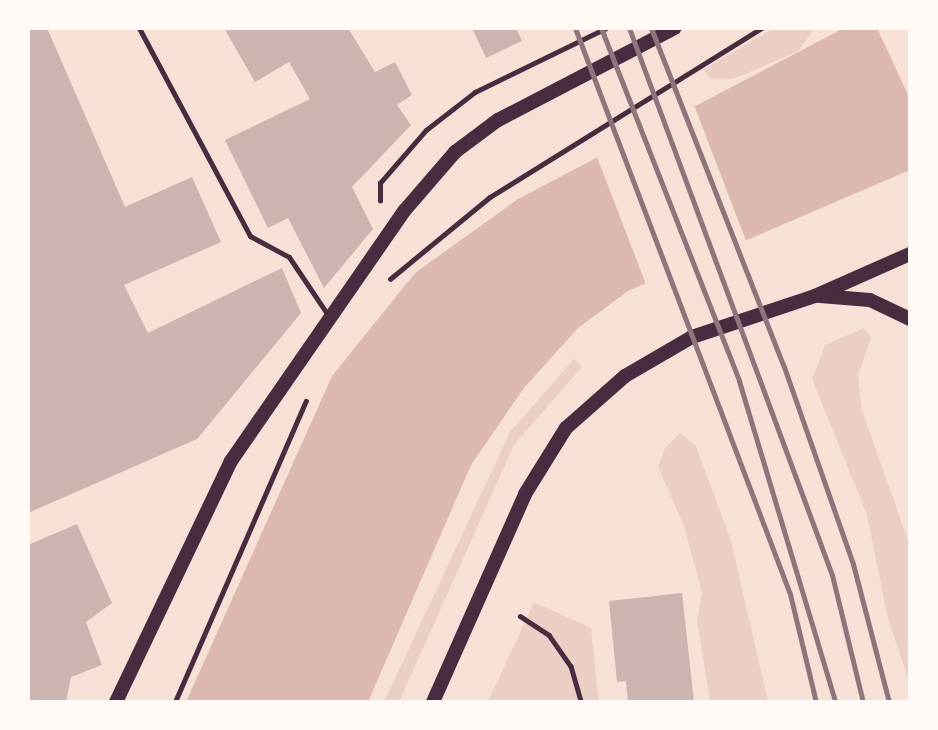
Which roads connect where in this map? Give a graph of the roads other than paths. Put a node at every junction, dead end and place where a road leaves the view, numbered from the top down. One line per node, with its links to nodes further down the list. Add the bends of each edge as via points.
1 (139, 28): 5 (lane, via 250,236 289,257)
2 (675, 28): 5 (main road, via 565,80 455,152)
3 (910, 254): 4 (main road)
4 (815, 296): 6 (main road, via 870,300); 8 (main road, via 692,337 625,376 566,428 525,494)
5 (328, 315): 7 (main road, via 231,461)
6 (910, 319)
7 (116, 702)
8 (433, 702)

